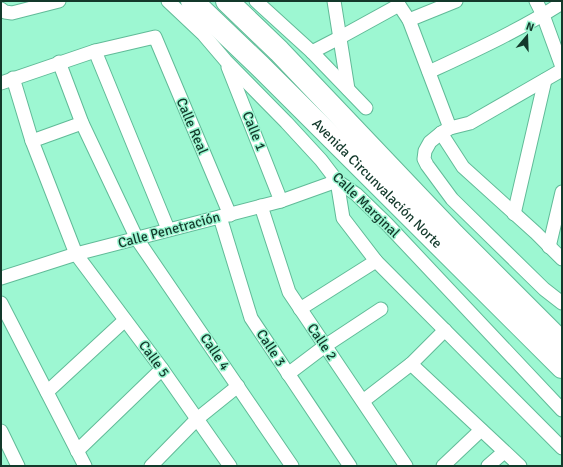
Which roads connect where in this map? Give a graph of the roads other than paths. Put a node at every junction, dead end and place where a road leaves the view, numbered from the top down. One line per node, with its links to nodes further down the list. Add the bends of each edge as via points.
1 (58, 1): 11 (street, via 12,13)
2 (168, 1): 17 (street, Calle Marginal)
3 (192, 1): 50 (highway, Avenida Circunvalación Norte, via 259,64)
4 (227, 1): 47 (highway, Avenida Circunvalación Norte)
5 (256, 1): 16 (street)
6 (334, 1): 14 (street)
7 (456, 1): 13 (street)
8 (536, 1): 12 (street)
9 (399, 3): 13 (street); 14 (street)
10 (562, 3): 12 (street)
11 (1, 9)
12 (543, 15): 19 (street); 20 (street)
13 (409, 20): 20 (street)
14 (339, 38): 16 (street); 23 (street)
15 (95, 51): 18 (street); 33 (street, Calle Real, via 155,37); 34 (street)
16 (312, 52): 23 (street)
17 (226, 60): 28 (street, Calle Marginal, via 321,160); 30 (street, Calle 1)
18 (59, 62): 22 (street); 25 (street, Calle 4)
19 (562, 68): 21 (street)
20 (429, 72): 26 (street)
21 (545, 80): 26 (street, via 470,123); 32 (street)
22 (7, 81): 27 (street, Calle 5)
23 (348, 90): 24 (street)
24 (366, 108)
25 (82, 123): 27 (street); 35 (street, Calle 4)
26 (445, 131): 32 (street, via 463,167); 42 (street, via 430,142 425,151 424,159 427,165 452,199 544,289)
27 (32, 141): 37 (street, Calle 5)
28 (337, 181): 30 (street, Calle Penetración); 39 (street, via 343,218); 56 (street, Calle Marginal, via 356,194 388,224)
29 (562, 192): 36 (street)
30 (282, 201): 31 (street, Calle Penetración)
31 (261, 206): 33 (street, Calle Penetración); 43 (street, Calle 2, via 289,292)
32 (514, 214): 36 (street)
33 (225, 216): 34 (street, Calle Penetración); 52 (street, Calle 3, via 251,318)
34 (168, 229): 35 (street, Calle Penetración)
35 (137, 239): 37 (street, Calle Penetración); 53 (street, Calle 4)
36 (549, 247): 38 (street)
37 (76, 254): 40 (street, Calle Penetración); 45 (street, Calle 5)
38 (562, 259)
39 (376, 261): 43 (street); 46 (street)
40 (1, 278)
41 (1, 303): 54 (street)
42 (562, 303)
43 (300, 309): 48 (street, Calle 2)
44 (381, 310): 48 (street)
45 (125, 320): 51 (street, Calle 5); 54 (street)
46 (445, 330): 49 (street); 60 (street)
47 (562, 343)
48 (325, 346): 52 (street); 55 (street, Calle 2)
49 (411, 364): 55 (street); 58 (street)
50 (562, 367)
51 (162, 368): 57 (street, Calle 5); 61 (street)
52 (288, 374): 68 (street, Calle 3)
53 (238, 386): 57 (street); 67 (street, Calle 4)
54 (47, 392): 61 (street)
55 (363, 401): 69 (street, Calle 2)
56 (562, 410)
57 (197, 419): 65 (street); 66 (street, Calle 5)
58 (481, 430): 62 (street); 70 (street)
59 (1, 431): 63 (street)
60 (562, 448)
61 (77, 451): 64 (street)
62 (504, 452): 71 (street); 72 (street)
63 (18, 466)
64 (85, 466)
65 (151, 466)
66 (230, 466)
67 (292, 466)
68 (349, 466)
69 (406, 466)
70 (443, 466)
71 (488, 466)
72 (520, 466)

